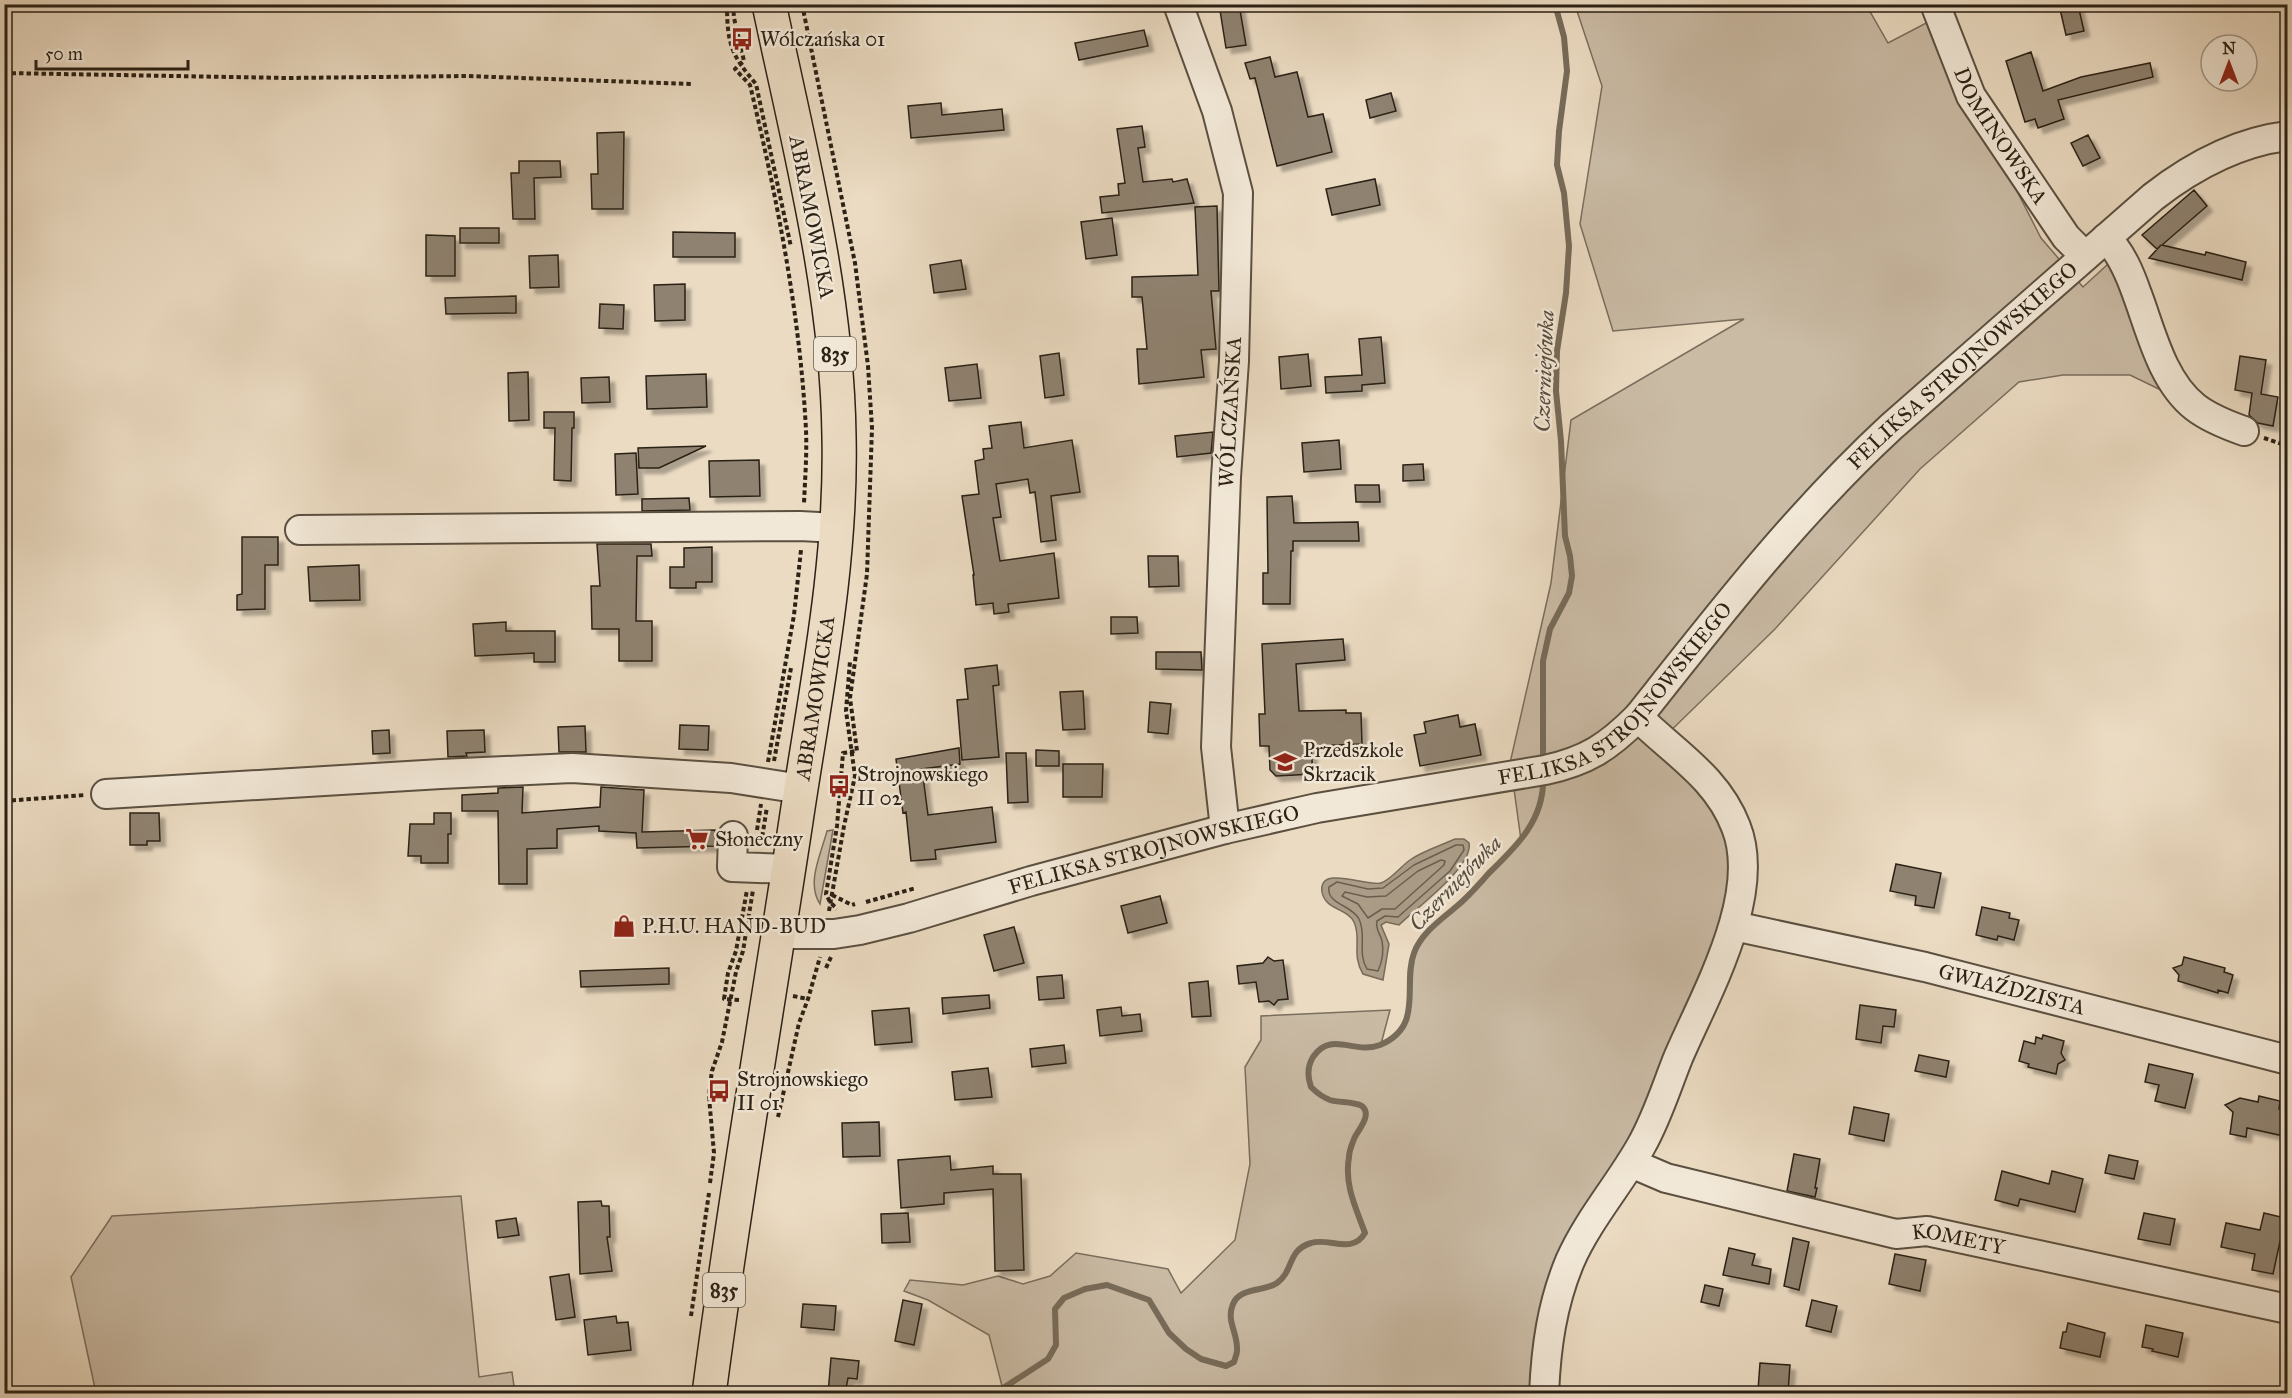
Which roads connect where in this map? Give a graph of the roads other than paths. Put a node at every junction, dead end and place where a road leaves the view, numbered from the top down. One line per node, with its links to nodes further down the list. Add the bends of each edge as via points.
1 (769, 4): 7 (main road, ABRAMOWICKA / 835, via 831,315 839,410)
2 (1178, 4): 12 (street, WÓLCZAŃSKA, via 1217,111 1238,193 1216,747)
3 (1935, 4): 5 (street, DOMINOWSKA, via 1971,96 2066,237)
4 (2288, 136): 5 (street, FELIKSA STROJNOWSKIEGO, via 2253,142 2193,168)
5 (2096, 247): 6 (street, DOMINOWSKA, via 2119,255 2167,371 2179,389 2194,406); 9 (street, FELIKSA STROJNOWSKIEGO, via 1892,427 1812,504)
6 (2244, 431)
7 (824, 527): 8 (street); 10 (main road, ABRAMOWICKA / 835, via 828,622)
8 (300, 530)
9 (1638, 717): 12 (street, FELIKSA STROJNOWSKIEGO, via 1600,751 1565,766 1317,808); 15 (street, via 1705,776 1732,818 1741,842 1743,866)
10 (786, 786): 11 (street, via 731,778 572,768); 14 (main road, ABRAMOWICKA / 835)
11 (106, 794)
12 (1225, 829): 16 (street, FELIKSA STROJNOWSKIEGO, via 869,928 834,934)
13 (734, 836): 14 (street, via 732,867)
14 (773, 868): 16 (main road, ABRAMOWICKA / 835)
15 (1734, 926): 17 (street, GWIAŹDZISTA, via 1925,967); 18 (street, via 1664,1098)
16 (778, 934): 20 (main road, ABRAMOWICKA / 835)
17 (2288, 1060)
18 (1631, 1163): 19 (street, KOMETY, via 1666,1178 1896,1234 1927,1231); 21 (street, via 1584,1234 1565,1273 1552,1316)
19 (2288, 1309)
20 (709, 1394)
21 (1544, 1394)

